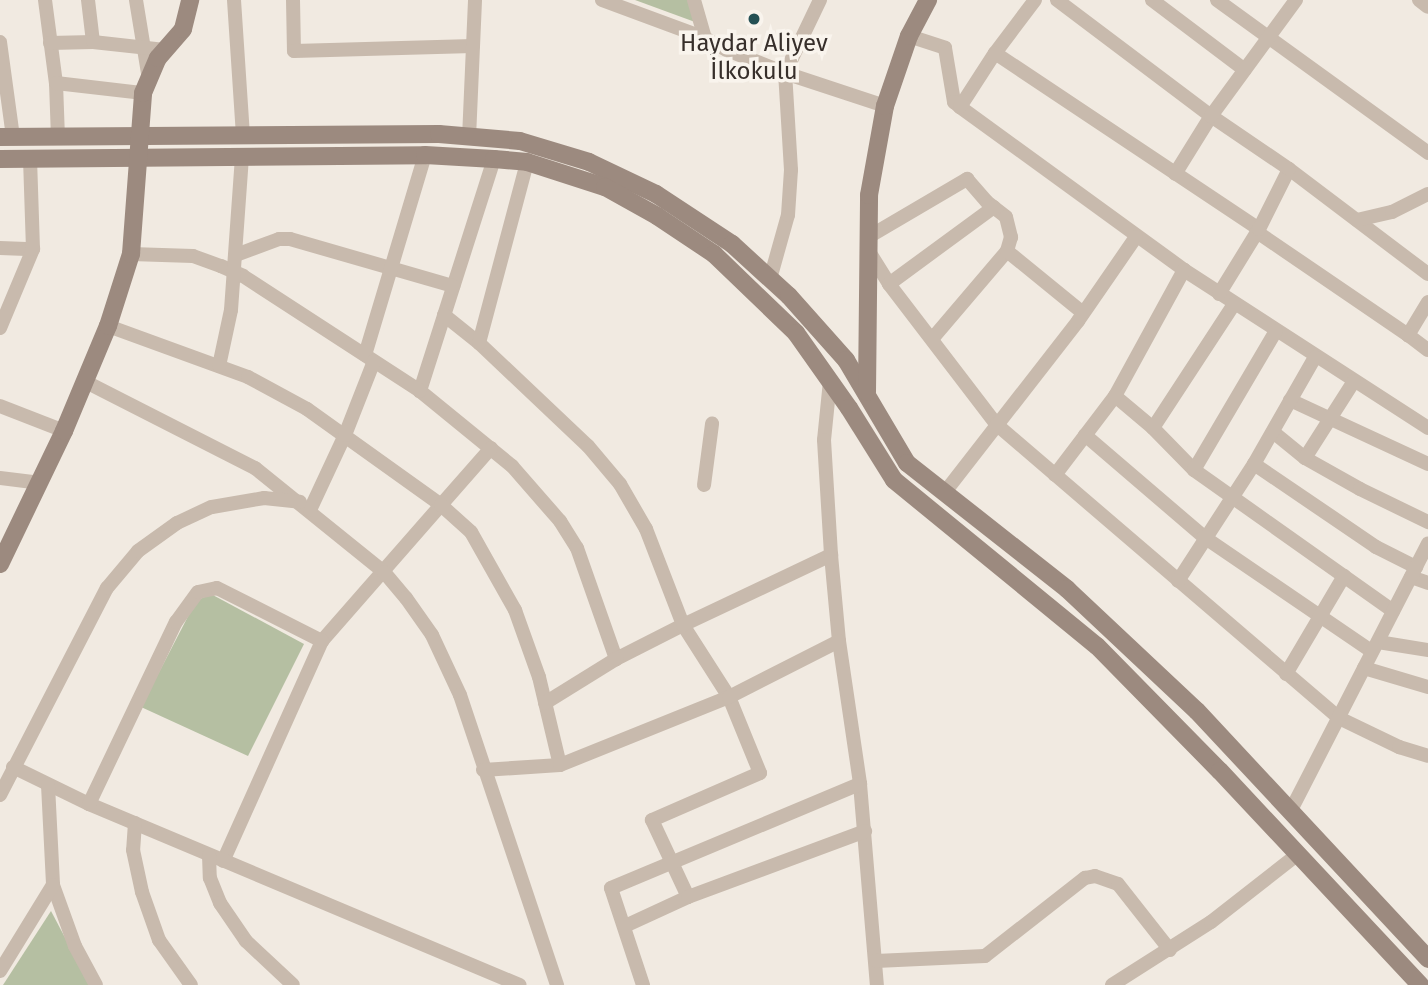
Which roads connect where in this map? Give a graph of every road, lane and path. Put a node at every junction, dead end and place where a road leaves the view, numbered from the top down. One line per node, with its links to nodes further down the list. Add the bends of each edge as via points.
1 (45, 0): 24 (street)
2 (88, 0): 23 (street)
3 (136, 0): 26 (street)
4 (190, 0): 27 (main road, via 183,29)
5 (234, 0): 36 (street)
6 (293, 0): 25 (street, via 293,51)
7 (475, 0): 25 (street)
8 (602, 0): 20 (street)
9 (694, 0): 20 (street)
10 (820, 0): 30 (street)
11 (928, 0): 19 (main road)
12 (1035, 0): 28 (street)
13 (1057, 0): 35 (street)
14 (1152, 0): 29 (street)
15 (1217, 0): 21 (street)
16 (1296, 0): 21 (street)
17 (1419, 0): 18 (street)
18 (1428, 7)
19 (909, 36): 33 (main road); 34 (street, via 945,48 954,102)
20 (705, 38): 30 (street)
21 (1268, 39): 29 (street); 41 (street)
22 (0, 42): 38 (street)
23 (93, 42): 24 (street); 26 (street)
24 (50, 43): 31 (street)
25 (473, 46): 40 (street)
26 (142, 47): 27 (street); 32 (street)
27 (165, 50): 32 (main road)
28 (995, 53): 34 (street); 50 (street)
29 (1245, 70): 35 (street)
30 (785, 73): 33 (street); 66 (street, via 789,204)
31 (56, 83): 32 (street); 39 (street)
32 (146, 86): 37 (main road)
33 (885, 106): 56 (main road, via 869,195)
34 (960, 107): 55 (street)
35 (1211, 116): 49 (street); 50 (street)
36 (243, 135): 37 (main road); 40 (main road, via 439,134)
37 (137, 136): 39 (main road); 44 (main road)
38 (7, 137): 39 (main road)
39 (58, 138)
40 (469, 138): 66 (main road, via 520,141 589,162 656,194 732,244)
41 (1428, 153)
42 (425, 155): 43 (main road); 47 (main road); 62 (street)
43 (242, 157): 44 (main road); 61 (street)
44 (137, 158): 46 (main road); 60 (main road)
45 (0, 159): 46 (main road)
46 (30, 159): 58 (street)
47 (494, 159): 48 (main road); 68 (street)
48 (527, 162): 79 (street); 84 (main road, via 605,187 714,254 796,333)
49 (1289, 169): 53 (street); 54 (street)
50 (1175, 174): 54 (street)
51 (1428, 194): 53 (street, via 1392,212)
52 (994, 207): 56 (street, via 967,179); 59 (street, via 1006,217 1011,237); 67 (street)
53 (1357, 220): 65 (street)
54 (1258, 230): 69 (street); 77 (street)
55 (1136, 237): 63 (street); 72 (street)
56 (869, 243): 67 (street); 88 (main road)
57 (0, 248): 58 (street)
58 (33, 249): 75 (street)
59 (1007, 251): 72 (street); 78 (street)
60 (131, 254): 64 (street, via 193,256); 74 (main road)
61 (236, 255): 62 (street, via 290,239); 64 (street)
62 (391, 268): 68 (street); 82 (street)
63 (1184, 270): 69 (street); 89 (street)
64 (234, 272): 82 (street); 83 (street)
65 (1428, 274)
66 (770, 279): 88 (main road, via 846,360)
67 (889, 285): 78 (street)
68 (453, 286): 73 (street)
69 (1219, 293): 71 (street)
70 (1428, 302): 77 (street)
71 (1234, 304): 76 (street); 95 (street)
72 (1083, 313): 94 (street)
73 (444, 315): 79 (street); 87 (street)
74 (108, 326): 83 (street); 86 (main road)
75 (0, 328)
76 (1276, 331): 81 (street); 105 (street)
77 (1408, 335): 80 (street)
78 (933, 338): 94 (street)
79 (478, 343): 126 (street, via 588,446 620,484 646,529)
80 (1428, 350)
81 (1315, 357): 85 (street); 90 (street)
82 (369, 358): 87 (street); 99 (street)
83 (219, 366): 99 (street, via 295,402)
84 (830, 381): 117 (street, via 824,440); 149 (main road, via 894,480 1097,646)
85 (1354, 381): 92 (street); 96 (street)
86 (86, 382): 97 (main road); 113 (street, via 234,457)
87 (420, 391): 101 (street)
88 (867, 394): 110 (main road, via 907,463)
89 (1115, 396): 95 (street); 100 (street)
90 (1290, 400): 92 (street); 98 (street)
91 (0, 406): 97 (street)
92 (1329, 419): 102 (street); 104 (street)
93 (712, 424): 109 (street)
94 (996, 424): 106 (street); 110 (street)
95 (1153, 428): 105 (street)
96 (1428, 428)
97 (64, 431): 108 (main road)
98 (1272, 432): 102 (street); 103 (street)
99 (345, 435): 112 (street); 113 (street)
100 (1085, 435): 106 (street); 115 (street)
101 (491, 448): 112 (street); 131 (street, via 560,521 577,548)
102 (1305, 458): 114 (street)
103 (1254, 464): 111 (street); 120 (street)
104 (1428, 464)
105 (1194, 470): 111 (street)
106 (1055, 475): 122 (street)
107 (0, 478): 108 (street)
108 (39, 483): 118 (main road)
109 (704, 485)
110 (945, 492): 146 (main road, via 1067,589 1197,711)
111 (1230, 497): 115 (street); 121 (street)
112 (441, 505): 119 (street); 136 (street, via 471,532 515,611)
113 (305, 506): 119 (street); 140 (street, via 264,498 212,507 177,523 138,551 107,588)
114 (1428, 522)
115 (1204, 537): 122 (street); 125 (street)
116 (1428, 543): 120 (street)
117 (831, 555): 126 (street); 128 (street)
118 (0, 564)
119 (384, 572): 127 (street); 141 (street, via 432,635 446,663)
120 (1413, 572): 123 (street); 124 (street)
121 (1344, 576): 124 (street); 125 (street)
122 (1178, 581): 133 (street)
123 (1428, 583)
124 (1393, 611): 129 (street)
125 (1323, 616): 129 (street); 133 (street)
126 (684, 625): 131 (street); 135 (street)
127 (322, 641): 145 (street, via 217,588 198,592 176,622); 151 (street)
128 (839, 641): 135 (street); 142 (street)
129 (1374, 647): 130 (street); 132 (street)
130 (1428, 650)
131 (616, 659): 136 (street)
132 (1364, 668): 134 (street); 137 (street)
133 (1286, 674): 137 (street)
134 (1428, 687)
135 (729, 697): 139 (street); 152 (street, via 760,773 652,820)
136 (545, 704): 139 (street)
137 (1339, 718): 138 (street); 146 (street)
138 (1424, 751)
139 (560, 765): 141 (street)
140 (13, 768): 143 (street); 144 (street)
141 (483, 770): 164 (street)
142 (860, 783): 148 (street); 152 (street)
143 (48, 785): 145 (street); 153 (street)
144 (0, 795)
145 (89, 804): 147 (street)
146 (1290, 812): 157 (main road)
147 (135, 823): 150 (street); 161 (street, via 133,850 142,892 159,940)
148 (865, 831): 154 (street); 158 (street)
149 (1298, 854): 156 (street); 168 (main road)
150 (209, 855): 151 (street); 162 (street, via 210,878 219,903 246,941)
151 (223, 861): 163 (street)
152 (672, 862): 154 (street); 155 (street, via 611,888)
153 (53, 885): 159 (street); 160 (street, via 75,946)
154 (688, 897): 155 (street)
155 (625, 926): 165 (street)
156 (1170, 950): 158 (street, via 1118,884 1095,876 1085,878 985,956); 167 (street)
157 (1428, 959)
158 (876, 961): 166 (street)
159 (0, 971)
160 (96, 985)
161 (191, 985)
162 (293, 985)
163 (520, 985)
164 (557, 985)
165 (643, 985)
166 (877, 985)
167 (1112, 985)
168 (1420, 985)

